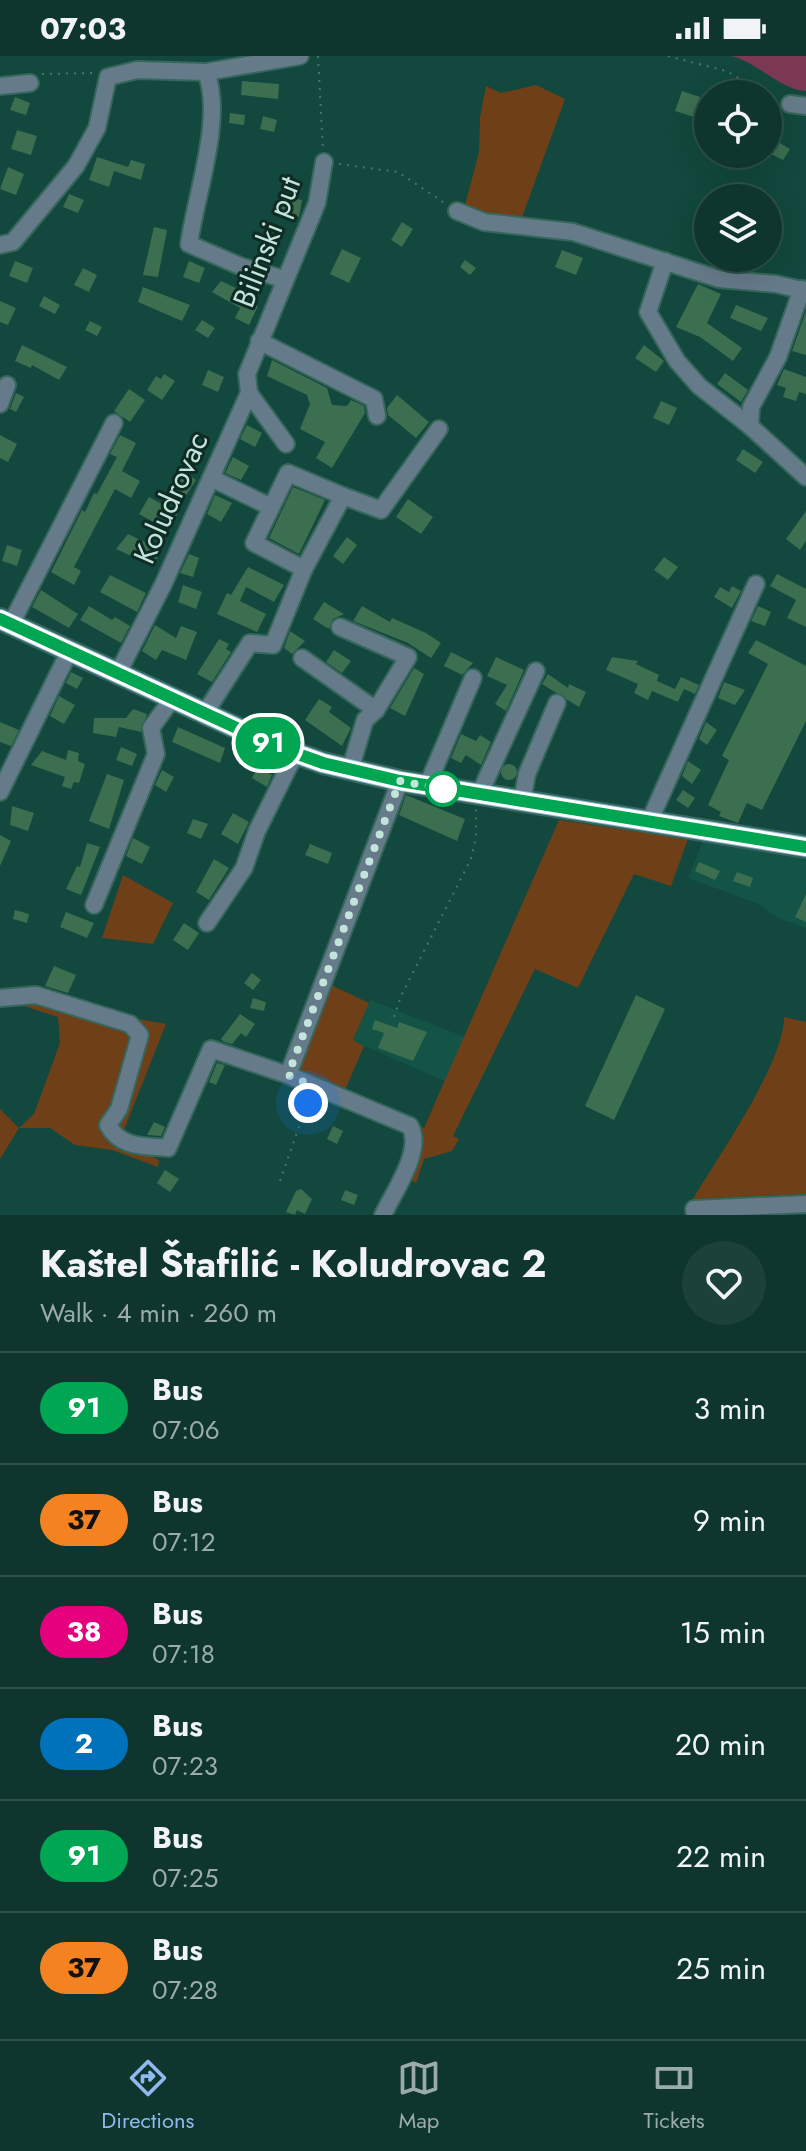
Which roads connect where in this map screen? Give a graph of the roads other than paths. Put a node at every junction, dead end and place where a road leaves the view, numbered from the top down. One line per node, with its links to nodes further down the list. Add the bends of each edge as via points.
1 (300, 56): 2 (street)
2 (206, 72): 7 (street, via 137,70 108,77 97,128 76,166 13,242); 9 (street, via 214,117 189,244)
3 (30, 83): 4 (street)
4 (0, 86)
5 (324, 162): 9 (street, Bilinski put, via 317,203)
6 (457, 211): 8 (street, via 484,222 573,232)
7 (0, 245)
8 (665, 261): 10 (street, via 719,279); 17 (street, via 648,312 699,386)
9 (283, 279): 11 (street, Bilinski put)
10 (804, 290): 17 (street, via 751,407)
11 (259, 341): 13 (street, Koludrovac, via 247,374); 15 (street, via 374,399)
12 (7, 385): 14 (street)
13 (249, 393): 19 (street); 21 (street, Koludrovac)
14 (0, 404)
15 (377, 416)
16 (114, 423): 26 (street)
17 (750, 426): 20 (street)
18 (439, 429): 22 (street, via 381,510)
19 (286, 444)
20 (806, 477)
21 (211, 478): 23 (street); 31 (street, Koludrovac)
22 (343, 496): 23 (street, via 288,473); 24 (street)
23 (271, 507): 24 (street, via 254,543)
24 (304, 569): 36 (street, via 273,645 250,643)
25 (756, 584): 44 (street)
26 (6, 622): 28 (main road)
27 (340, 627): 35 (street, via 408,657)
28 (69, 652): 31 (main road); 41 (street)
29 (302, 658): 35 (street)
30 (536, 671): 42 (street)
31 (117, 675): 33 (main road)
32 (473, 678): 40 (street)
33 (172, 699): 36 (main road); 46 (street, via 151,728 156,754)
34 (557, 703): 43 (street, via 527,774)
35 (376, 710): 38 (street, via 365,720)
36 (205, 713): 37 (main road)
37 (295, 754): 38 (main road); 47 (street, via 244,868)
38 (350, 770): 39 (main road)
39 (400, 781): 40 (main road); 49 (street)
40 (427, 786): 42 (main road)
41 (0, 792)
42 (478, 795): 43 (main road)
43 (522, 801): 44 (main road)
44 (649, 822): 45 (main road)
45 (806, 847)
46 (94, 905)
47 (207, 923)
48 (0, 998): 49 (street, via 36,995 130,1024 140,1035 119,1109 108,1125 115,1138 132,1144 168,1148 211,1049)
49 (288, 1075): 51 (street, via 410,1126 410,1158)
50 (806, 1204): 52 (street, via 694,1209)
51 (383, 1215)
52 (695, 1215)

